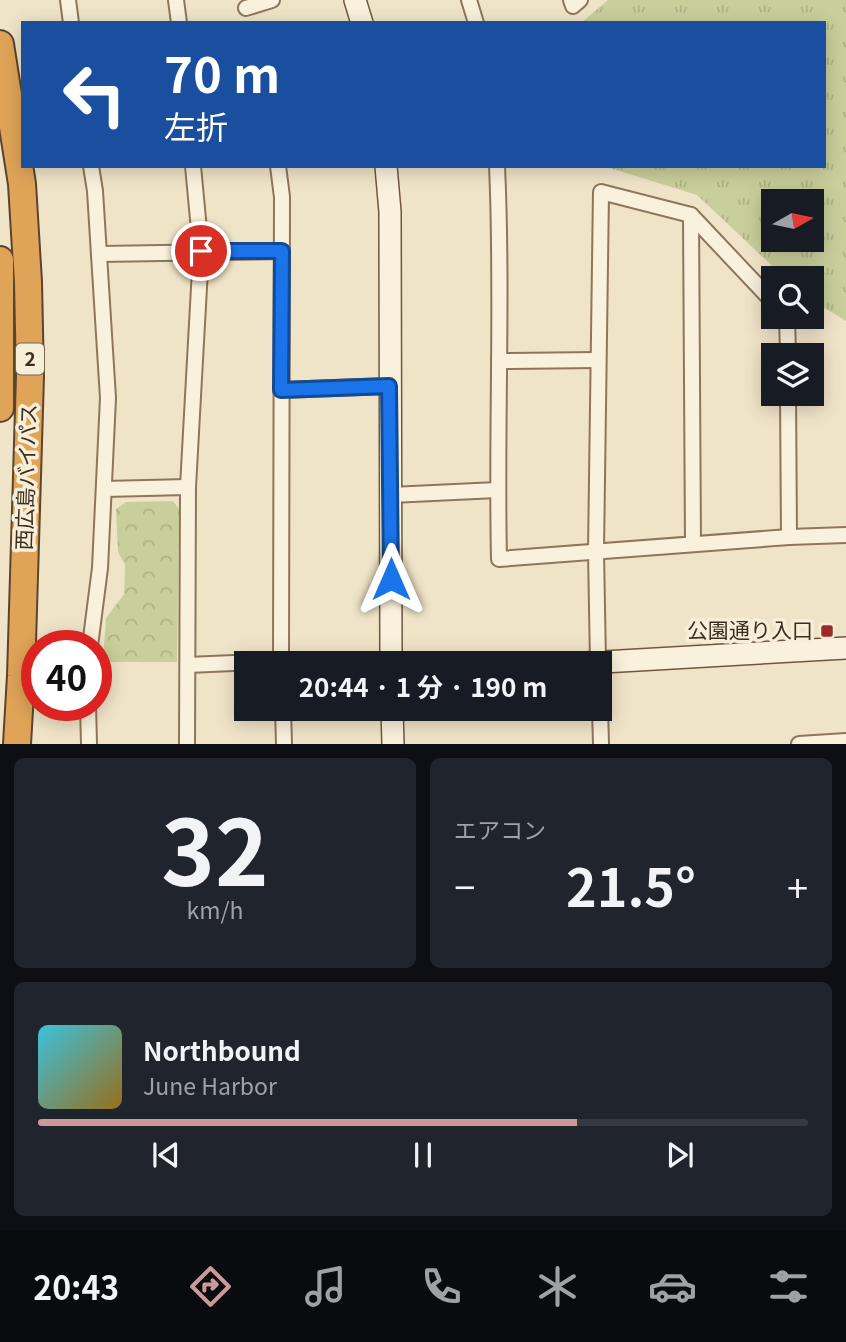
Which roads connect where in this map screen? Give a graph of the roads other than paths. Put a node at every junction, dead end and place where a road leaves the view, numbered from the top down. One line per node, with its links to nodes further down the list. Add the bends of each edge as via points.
1 (68, 0): 9 (street)
2 (176, 0): 10 (street)
3 (272, 0): 8 (street)
4 (355, 0): 11 (street)
5 (469, 0): 12 (street)
6 (571, 0): 7 (street, via 573,6)
7 (580, 0)
8 (246, 10)
9 (71, 21)
10 (179, 21)
11 (361, 21)
12 (475, 21)
13 (0, 44): 39 (highway, 西広島バイパス / 2, via 22,184 28,282 30,376)
14 (91, 168): 22 (street)
15 (193, 168): 20 (street)
16 (278, 168): 21 (street)
17 (386, 168): 27 (street)
18 (496, 168): 26 (street)
19 (691, 215): 24 (street); 25 (street, via 601,192); 37 (street)
20 (201, 251): 21 (street); 22 (street); 31 (street)
21 (282, 251): 28 (street)
22 (99, 254): 32 (street, via 108,398)
23 (0, 260): 30 (highway, 西広島バイパス / 2)
24 (761, 289)
25 (598, 360): 26 (street); 38 (street)
26 (499, 361): 33 (street)
27 (389, 386): 28 (street); 34 (street)
28 (281, 390): 42 (street)
29 (788, 406): 36 (street)
30 (0, 408)
31 (188, 487): 32 (street); 47 (street)
32 (104, 489): 40 (street)
33 (497, 491): 34 (street); 38 (street, via 499,559)
34 (391, 495): 43 (street)
35 (846, 535): 36 (street)
36 (789, 537): 37 (street)
37 (693, 544): 38 (street)
38 (596, 551): 44 (street)
39 (22, 630)
40 (92, 630)
41 (846, 648): 45 (street)
42 (281, 651)
43 (391, 651)
44 (598, 651)
45 (612, 662)
46 (234, 664): 47 (street)
47 (188, 665): 58 (street)
48 (21, 676): 55 (highway, 西広島バイパス / 2)
49 (24, 721): 56 (highway)
50 (88, 721): 57 (street)
51 (283, 721): 59 (street)
52 (392, 721): 60 (street)
53 (600, 721): 61 (street)
54 (846, 741): 62 (street)
55 (17, 744)
56 (25, 744)
57 (89, 744)
58 (187, 744)
59 (284, 744)
60 (393, 744)
61 (601, 744)
62 (799, 744)

